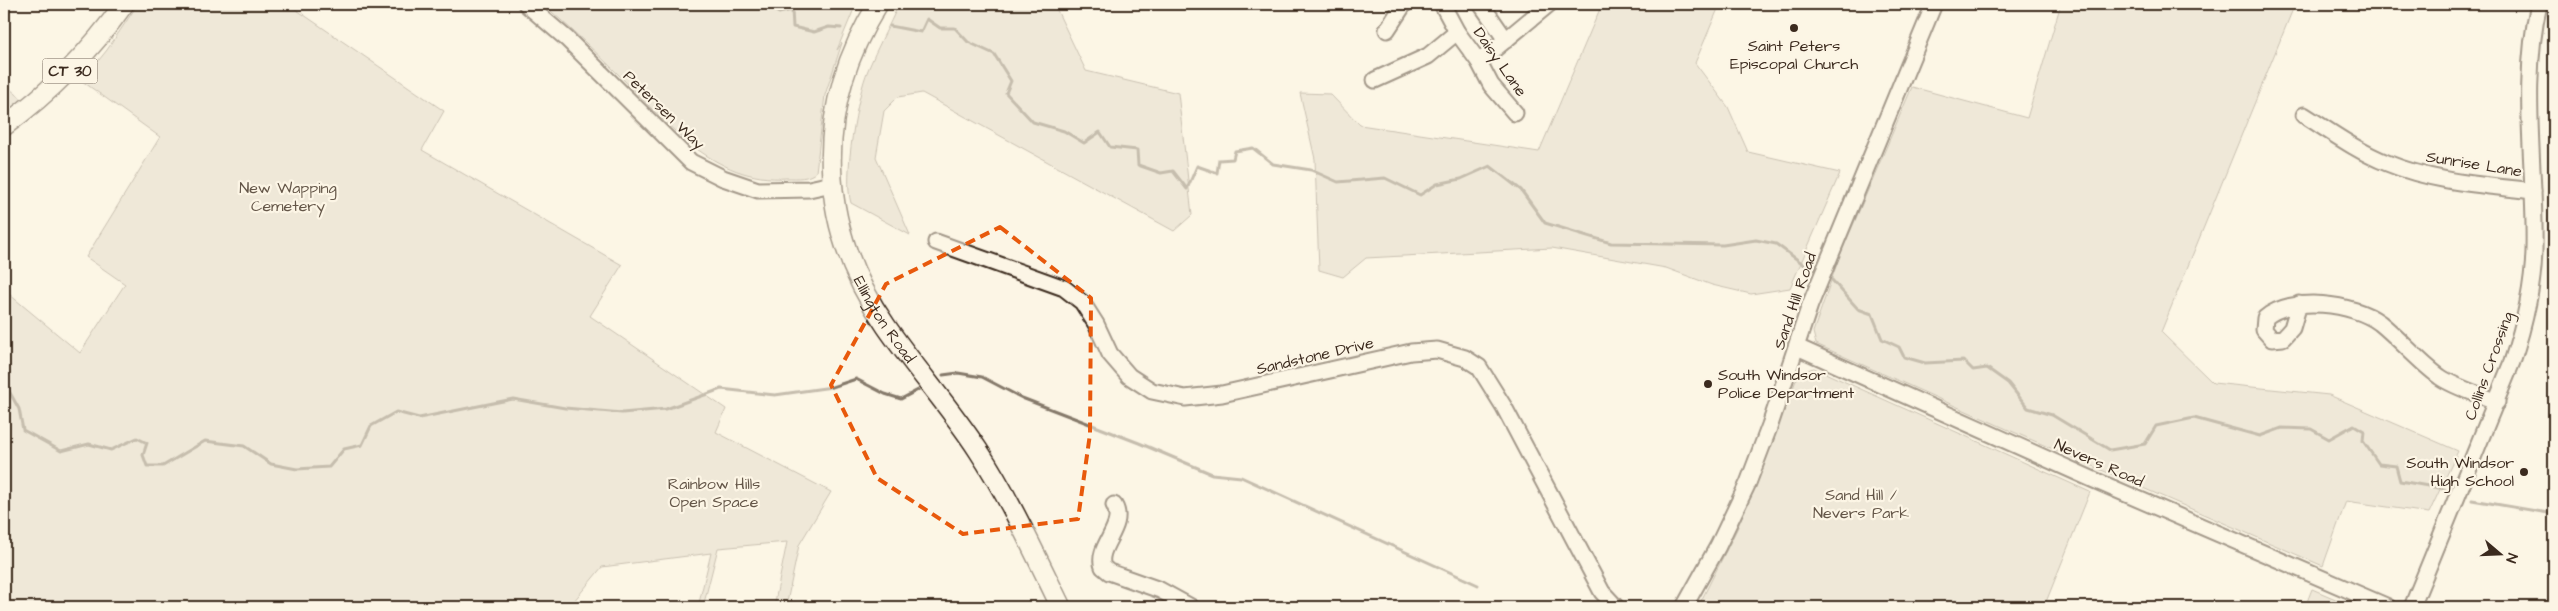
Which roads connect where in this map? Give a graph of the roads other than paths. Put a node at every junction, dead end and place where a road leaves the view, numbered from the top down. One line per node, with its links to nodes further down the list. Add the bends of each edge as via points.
1 (124, 4): 17 (main road, CT 30, via 68,73)
2 (526, 4): 18 (street, Petersen Way, via 567,39 691,162 758,190 809,189)
3 (878, 4): 18 (main road, Ellington Road, via 860,34 840,83 831,138)
4 (1404, 4): 10 (street)
5 (1442, 4): 11 (street, Daisy Lane)
6 (1481, 4): 12 (street)
7 (1549, 4): 12 (street)
8 (1934, 4): 22 (street, Sand Hill Road, via 1835,241)
9 (2540, 4): 19 (street, Collins Crossing, via 2530,53 2528,89)
10 (1387, 30)
11 (1457, 32): 13 (street, Daisy Lane); 14 (street, via 1428,56)
12 (1506, 40): 13 (street)
13 (1480, 62): 15 (street, Daisy Lane, via 1491,85)
14 (1375, 80)
15 (1515, 113)
16 (2304, 115): 19 (street, Sunrise Lane, via 2354,147 2386,163 2425,176)
17 (4, 126)
18 (832, 184): 25 (main road, Ellington Road, via 844,245 859,280 886,326 980,452)
19 (2533, 191): 23 (street, Collins Crossing, via 2531,291 2517,349)
20 (936, 242): 27 (street, Sandstone Drive, via 1064,288 1082,302 1110,354 1129,376 1152,390 1185,398 1222,394 1410,352 1437,350 1464,358 1479,367 1504,407 1602,592)
21 (2299, 304): 23 (street, via 2352,309 2379,322 2419,361 2443,379)
22 (1797, 347): 28 (street, Sand Hill Road, via 1748,483); 29 (street, Nevers Road)
23 (2497, 402): 30 (street, Collins Crossing)
24 (1114, 505): 26 (street, via 1118,514 1102,557 1103,568)
25 (1060, 607)
26 (1191, 607)
27 (1616, 607)
28 (1684, 607)
29 (2388, 607)
30 (2412, 607)

